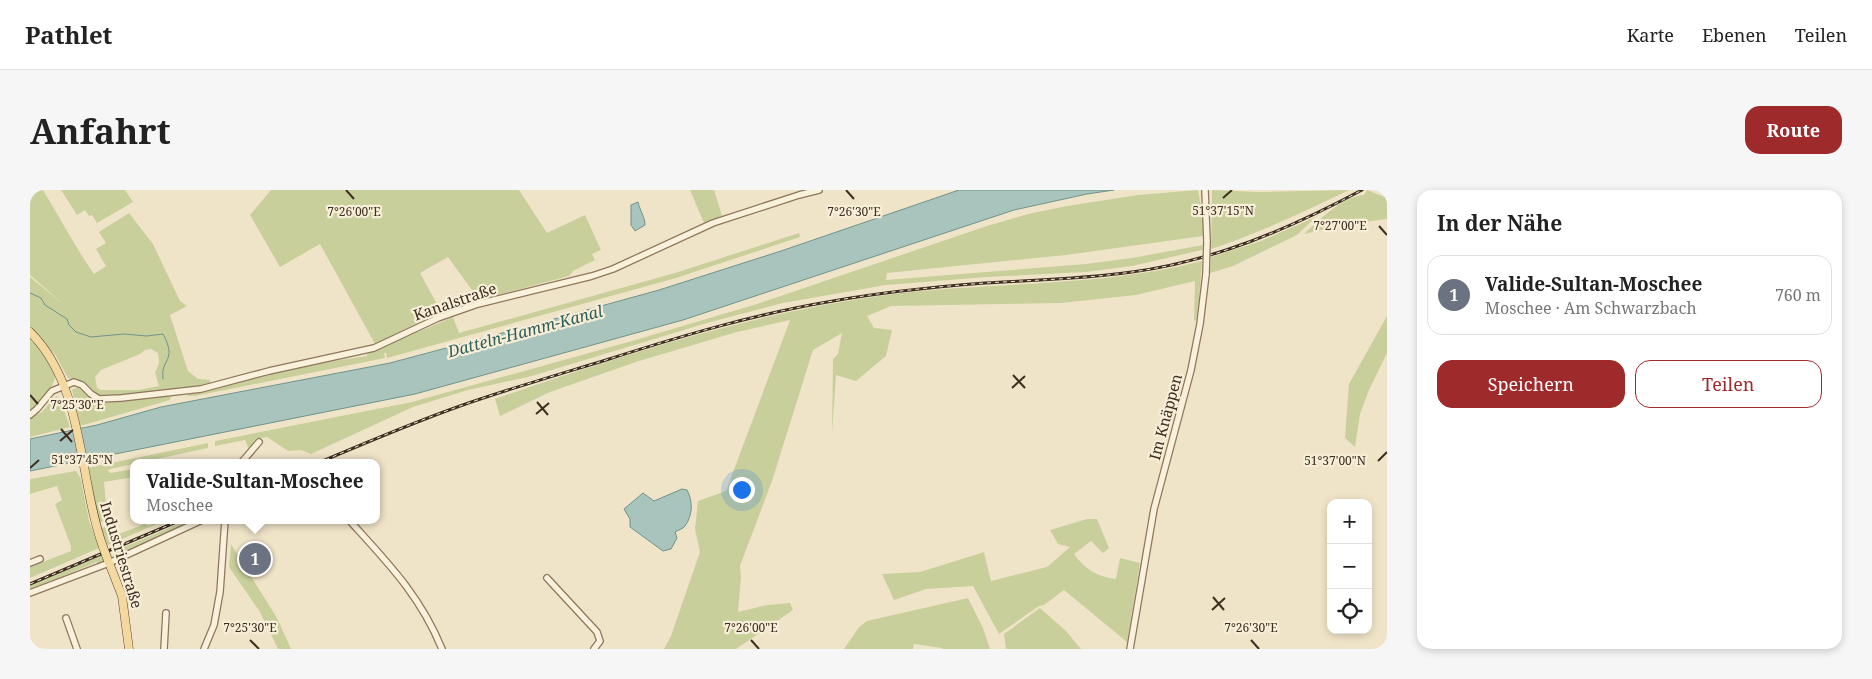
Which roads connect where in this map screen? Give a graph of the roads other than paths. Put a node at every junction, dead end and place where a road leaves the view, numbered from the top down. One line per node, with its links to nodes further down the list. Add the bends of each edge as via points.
1 (819, 190): 4 (street, Kanalstraße, via 712,223 613,269 478,304 438,318 374,348 200,389 106,400 95,397 74,382)
2 (1205, 190): 24 (street, Im Knäppen, bridge, via 1206,274 1200,324 1192,370 1154,509)
3 (30, 332): 4 (main road, Industriestraße, via 52,359)
4 (64, 385): 5 (street, via 52,391); 11 (main road, Industriestraße, via 92,514)
5 (30, 415)
6 (259, 442): 7 (street)
7 (244, 459)
8 (191, 524): 11 (street)
9 (225, 524): 21 (street, via 220,592 214,625)
10 (353, 524): 22 (street, via 412,591)
11 (106, 555): 15 (street); 19 (main road, Industriestraße, via 122,596)
12 (40, 559): 13 (street)
13 (30, 563)
14 (547, 578): 23 (street, via 597,632 600,641)
15 (30, 593)
16 (166, 613): 20 (street)
17 (66, 618): 18 (street)
18 (77, 649)
19 (130, 649)
20 (164, 649)
21 (204, 649)
22 (442, 649)
23 (594, 649)
24 (1130, 649)

